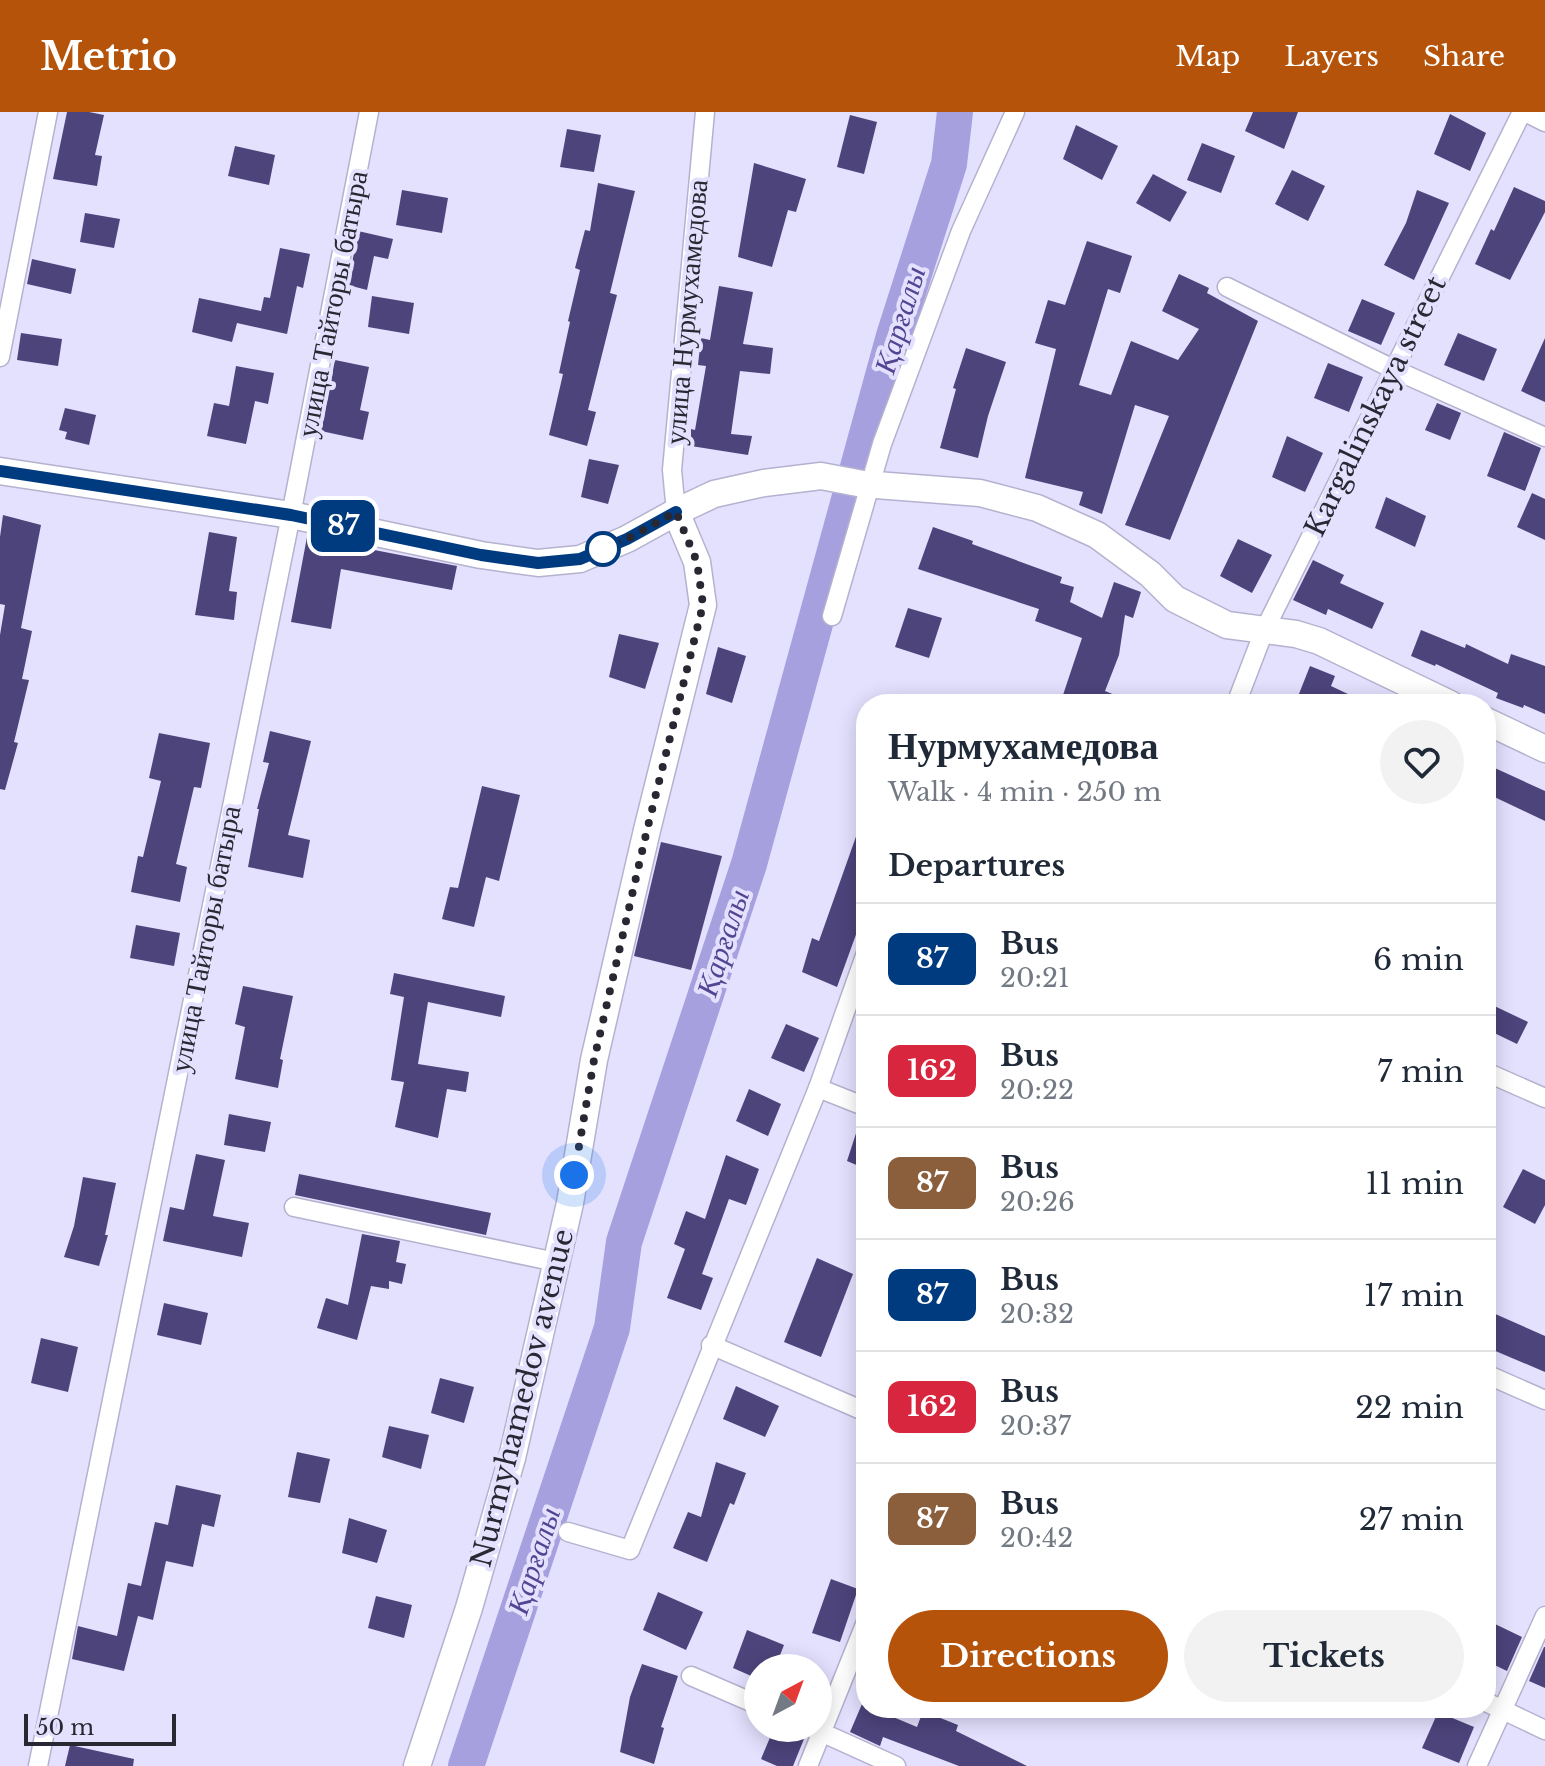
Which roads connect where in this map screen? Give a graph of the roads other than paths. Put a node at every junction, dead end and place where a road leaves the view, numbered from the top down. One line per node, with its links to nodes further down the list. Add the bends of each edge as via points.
1 (48, 112): 8 (street)
2 (369, 112): 14 (street, улица Тайторы батыра)
3 (705, 112): 13 (street, улица Нурмухамедова, via 672,470)
4 (1015, 112): 12 (street, via 961,231)
5 (1523, 112): 6 (street); 9 (street, Kargalinskaya street)
6 (1545, 122)
7 (1227, 287): 9 (street)
8 (0, 357)
9 (1393, 369): 10 (street); 16 (street, Kargalinskaya street)
10 (1545, 437)
11 (0, 471): 14 (street)
12 (867, 485): 13 (street, via 821,476 764,483 714,494); 15 (street); 16 (street, via 980,493 1037,508 1097,535 1175,599 1227,625)
13 (676, 512): 14 (street, via 580,559 538,563); 27 (street, Nurmyhamedov avenue, via 697,562 703,605 594,1060)
14 (291, 515): 44 (street, улица Тайторы батыра)
15 (832, 616)
16 (1264, 631): 17 (street, Kargalinskaya street); 18 (street, via 1319,641)
17 (1240, 694)
18 (1429, 694)
19 (1496, 726): 20 (street)
20 (1545, 749)
21 (856, 981): 23 (street)
22 (1496, 1076): 24 (street)
23 (818, 1088): 25 (street); 28 (street)
24 (1545, 1098)
25 (856, 1103)
26 (294, 1207): 27 (street)
27 (556, 1262): 45 (street, Nurmyhamedov avenue, via 512,1458)
28 (711, 1345): 31 (street); 32 (street, via 630,1550)
29 (1496, 1378): 30 (street)
30 (1545, 1400)
31 (856, 1408)
32 (568, 1532)
33 (1545, 1616): 38 (street)
34 (856, 1644): 36 (street)
35 (691, 1676): 37 (street)
36 (832, 1695)
37 (744, 1699)
38 (1496, 1702)
39 (1496, 1707): 41 (street)
40 (1491, 1718): 48 (street)
41 (1545, 1730)
42 (832, 1737): 47 (street)
43 (813, 1742): 46 (street)
44 (38, 1766)
45 (417, 1766)
46 (808, 1766)
47 (896, 1766)
48 (1477, 1766)

